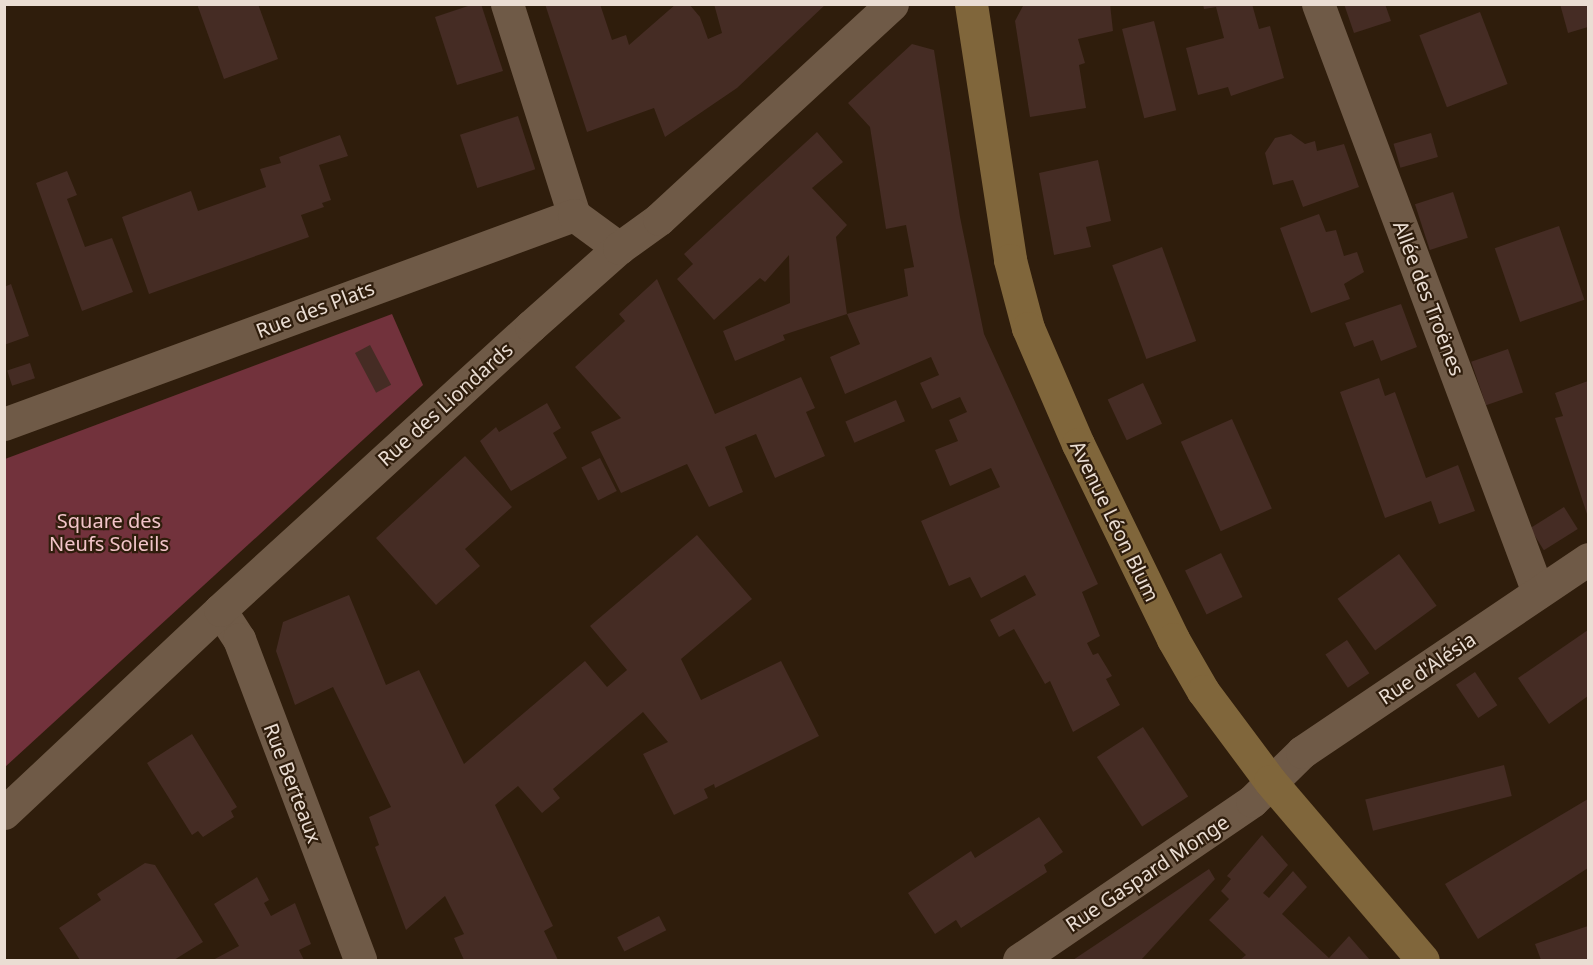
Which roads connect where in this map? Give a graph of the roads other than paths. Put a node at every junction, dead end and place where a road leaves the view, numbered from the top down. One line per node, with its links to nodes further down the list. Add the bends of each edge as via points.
1 (507, 4): 5 (street)
2 (892, 4): 6 (street, Rue des Liondards, via 658,219)
3 (971, 4): 11 (main road, Avenue Léon Blum, via 1010,260 1045,373 1173,639 1203,691)
4 (1318, 4): 9 (street, Allée des Troënes)
5 (574, 215): 6 (street); 7 (street, Rue des Plats)
6 (619, 248): 10 (street, Rue des Liondards)
7 (4, 424)
8 (1588, 559): 9 (street, Rue d'Alésia)
9 (1538, 592): 11 (street, Rue d'Alésia, via 1302,752)
10 (219, 610): 12 (street, Rue des Liondards); 13 (street, Rue Berteaux, via 239,639)
11 (1269, 781): 14 (street, Rue Gaspard Monge, via 1243,807); 15 (main road, Avenue Léon Blum)
12 (4, 813)
13 (360, 960)
14 (1019, 960)
15 (1423, 960)

